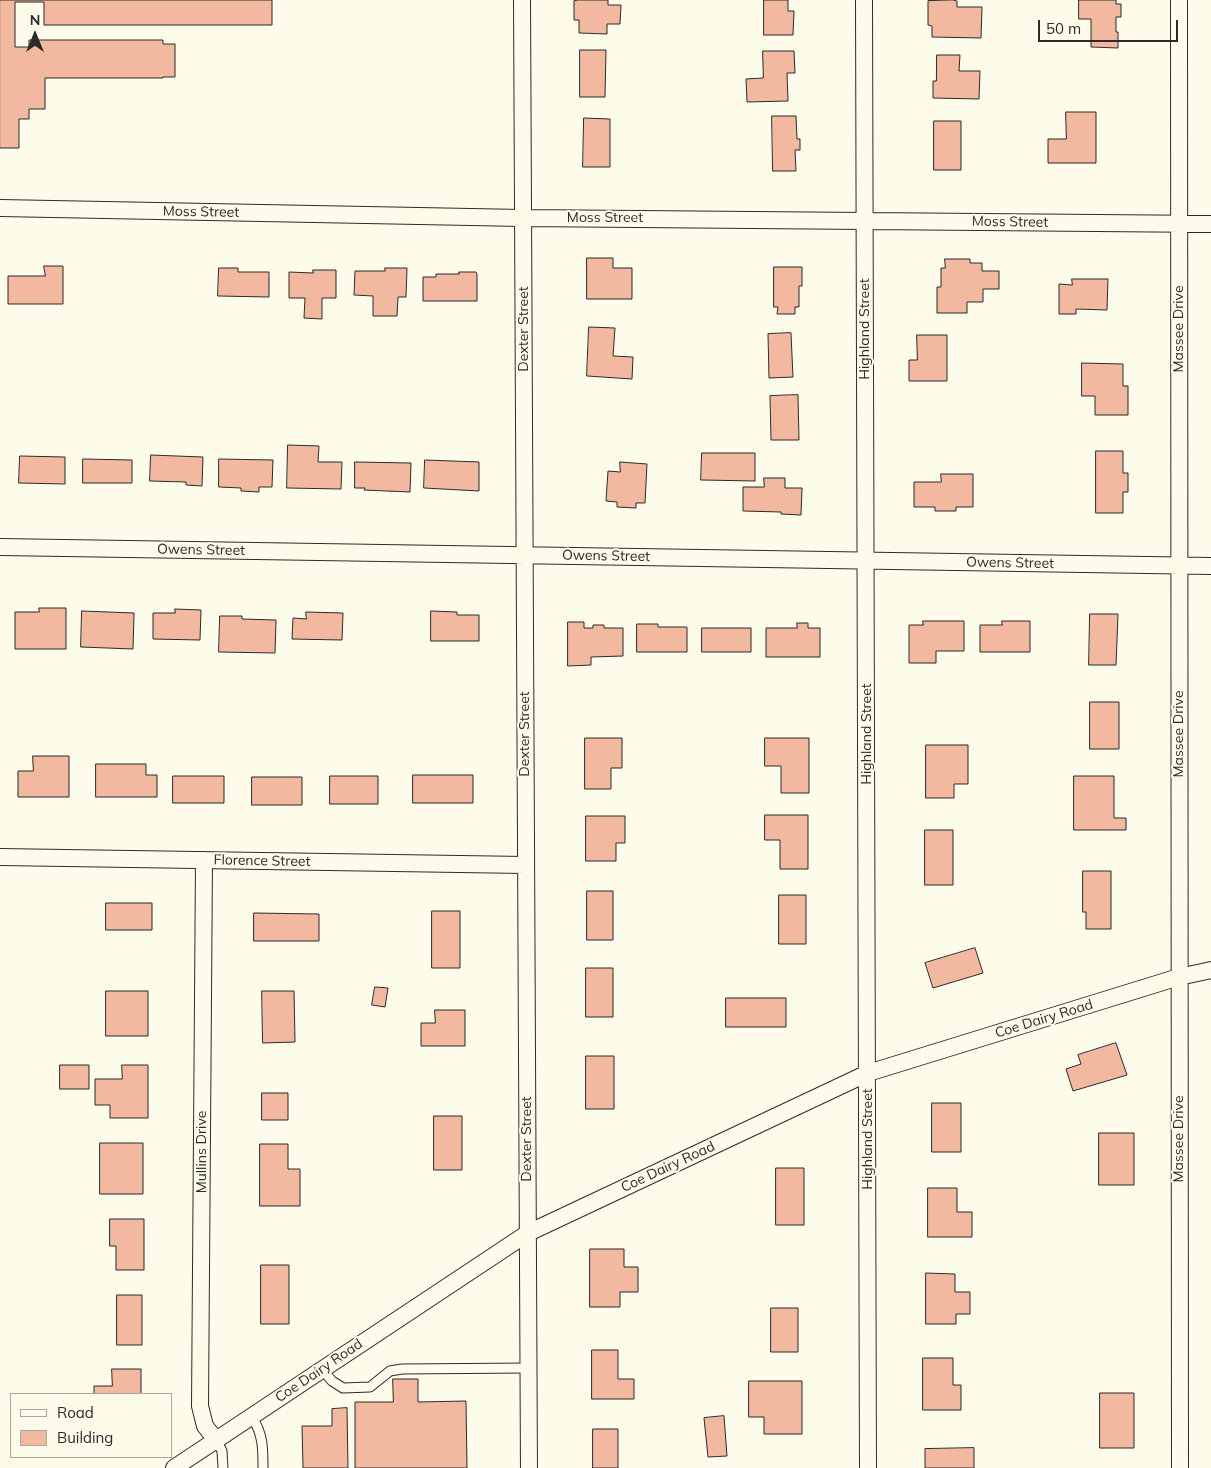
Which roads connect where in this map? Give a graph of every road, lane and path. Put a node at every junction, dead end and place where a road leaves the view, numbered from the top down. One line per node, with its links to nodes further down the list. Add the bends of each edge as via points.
1 (522, 0): 5 (street, Dexter Street)
2 (864, 0): 6 (street, Highland Street)
3 (1179, 0): 7 (street, Massee Drive)
4 (0, 208): 5 (street, Moss Street)
5 (523, 218): 6 (street, Moss Street); 10 (street, Dexter Street)
6 (865, 220): 7 (street, Moss Street); 11 (street, Highland Street)
7 (1179, 224): 8 (street, Moss Street); 12 (street, Massee Drive)
8 (1211, 224)
9 (0, 547): 10 (street, Owens Street)
10 (524, 555): 11 (street, Owens Street); 16 (street, Dexter Street)
11 (866, 560): 12 (street, Owens Street); 19 (street, Highland Street)
12 (1179, 565): 13 (street, Owens Street); 18 (street, Massee Drive)
13 (1211, 566)
14 (0, 857): 15 (street, Florence Street)
15 (204, 860): 16 (street, Florence Street); 24 (street, Mullins Drive, via 200,1406 205,1426)
16 (525, 865): 20 (street, Dexter Street)
17 (1211, 970): 18 (street, Coe Dairy Road)
18 (1179, 977): 19 (street, Coe Dairy Road); 30 (street, Massee Drive)
19 (868, 1073): 20 (street, Coe Dairy Road); 29 (street, Highland Street)
20 (528, 1233): 21 (street, Dexter Street); 22 (street, Coe Dairy Road)
21 (528, 1368): 22 (lane, via 402,1369 390,1371 370,1387 343,1388 332,1382); 28 (street, Dexter Street)
22 (322, 1369): 23 (street, Coe Dairy Road)
23 (252, 1417): 24 (street, Coe Dairy Road); 27 (lane, via 262,1440)
24 (216, 1440): 25 (street, Coe Dairy Road); 26 (lane, via 222,1451)
25 (174, 1468)
26 (223, 1468)
27 (263, 1468)
28 (529, 1468)
29 (868, 1468)
30 (1180, 1468)

